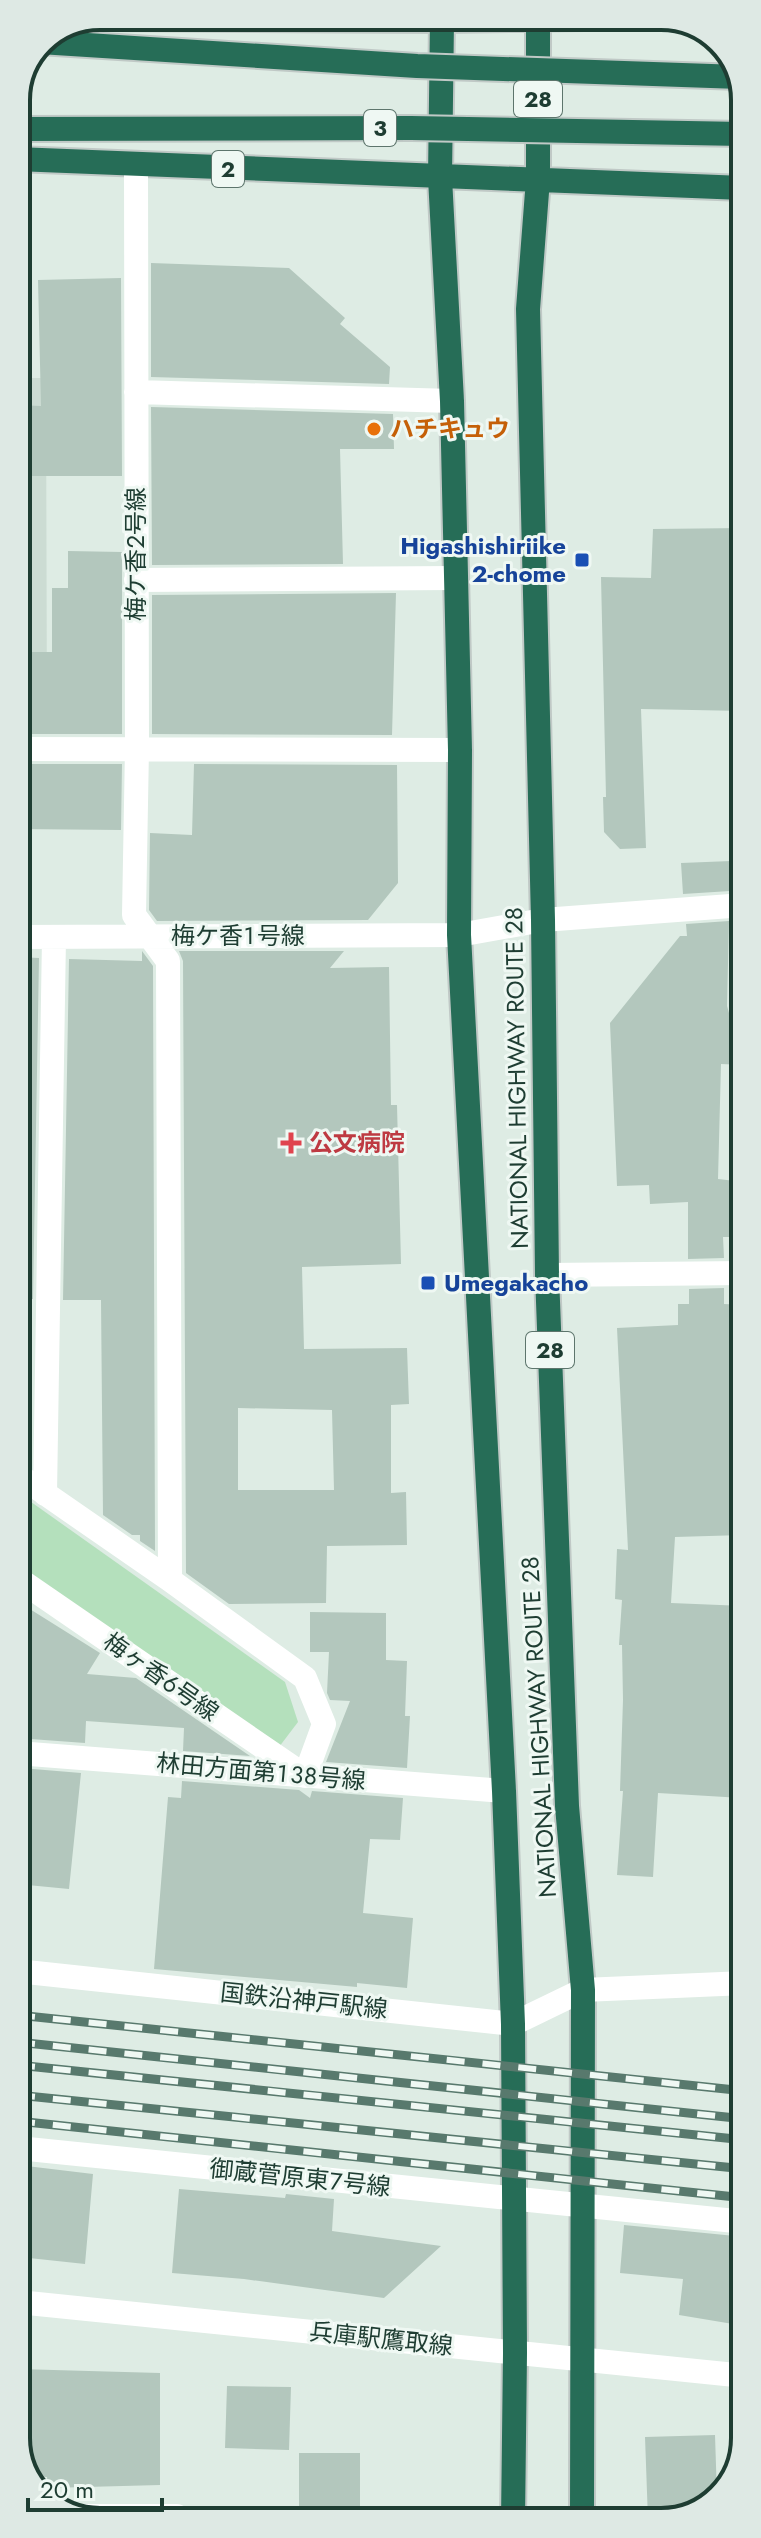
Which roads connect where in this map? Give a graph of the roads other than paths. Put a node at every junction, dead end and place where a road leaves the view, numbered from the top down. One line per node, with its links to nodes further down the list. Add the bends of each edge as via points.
1 (442, 30): 9 (highway, NATIONAL HIGHWAY ROUTE 28)
2 (538, 30): 10 (highway, NATIONAL HIGHWAY ROUTE 28 / 28)
3 (60, 43): 4 (highway, bridge, via 417,66)
4 (727, 77)
5 (30, 129): 6 (highway, 3, bridge)
6 (731, 134)
7 (30, 160): 8 (highway, 2)
8 (136, 165): 9 (highway, 2); 12 (street, 梅ケ香２号線)
9 (440, 178): 10 (highway, 2); 13 (highway, NATIONAL HIGHWAY ROUTE 28)
10 (538, 179): 11 (highway, 2); 20 (highway, NATIONAL HIGHWAY ROUTE 28 / 28, via 528,309)
11 (731, 187)
12 (136, 392): 13 (street); 15 (street, 梅ケ香２号線)
13 (452, 401): 14 (highway, NATIONAL HIGHWAY ROUTE 28)
14 (456, 578): 15 (street); 18 (highway, NATIONAL HIGHWAY ROUTE 28)
15 (136, 580): 16 (street, 梅ケ香２号線)
16 (137, 748): 17 (street); 18 (street); 24 (street, 梅ケ香２号線, via 134,915)
17 (30, 749)
18 (460, 750): 21 (highway, NATIONAL HIGHWAY ROUTE 28)
19 (731, 906): 20 (street, 梅ケ香１号線)
20 (543, 920): 21 (street, 梅ケ香１号線); 26 (highway, NATIONAL HIGHWAY ROUTE 28 / 28)
21 (459, 935): 24 (street, 梅ケ香１号線); 33 (highway, NATIONAL HIGHWAY ROUTE 28)
22 (30, 937): 23 (street, 梅ケ香１号線)
23 (54, 937): 24 (street, 梅ケ香１号線); 28 (street)
24 (150, 937): 29 (street, 梅ケ香２号線, via 168,961)
25 (731, 1273): 26 (street)
26 (547, 1275): 36 (highway, NATIONAL HIGHWAY ROUTE 28 / 28, via 567,1806)
27 (30, 1483): 28 (street)
28 (45, 1494): 29 (street)
29 (170, 1580): 32 (street, via 305,1678 324,1724)
30 (30, 1587): 32 (street, 梅ヶ香６号線)
31 (30, 1754): 32 (street, 林田方面第１３８号線)
32 (305, 1776): 33 (street, 林田方面第１３８号線)
33 (504, 1791): 37 (highway, NATIONAL HIGHWAY ROUTE 28)
34 (30, 1972): 37 (street, 国鉄沿神戸駅線)
35 (731, 1984): 36 (street)
36 (583, 1990): 37 (street); 40 (highway, NATIONAL HIGHWAY ROUTE 28 / 28)
37 (513, 2024): 39 (highway, NATIONAL HIGHWAY ROUTE 28)
38 (30, 2149): 39 (street, 御蔵菅原東７号線)
39 (514, 2200): 40 (street, 御蔵菅原東７号線); 43 (highway, NATIONAL HIGHWAY ROUTE 28)
40 (582, 2206): 41 (street, 御蔵菅原東７号線); 44 (highway, NATIONAL HIGHWAY ROUTE 28 / 28)
41 (731, 2221)
42 (30, 2303): 43 (street, 兵庫駅鷹取線)
43 (515, 2353): 44 (street, 兵庫駅鷹取線); 46 (highway, NATIONAL HIGHWAY ROUTE 28)
44 (581, 2360): 45 (street, 兵庫駅鷹取線); 47 (highway, NATIONAL HIGHWAY ROUTE 28 / 28)
45 (731, 2375)
46 (513, 2508)
47 (582, 2508)

